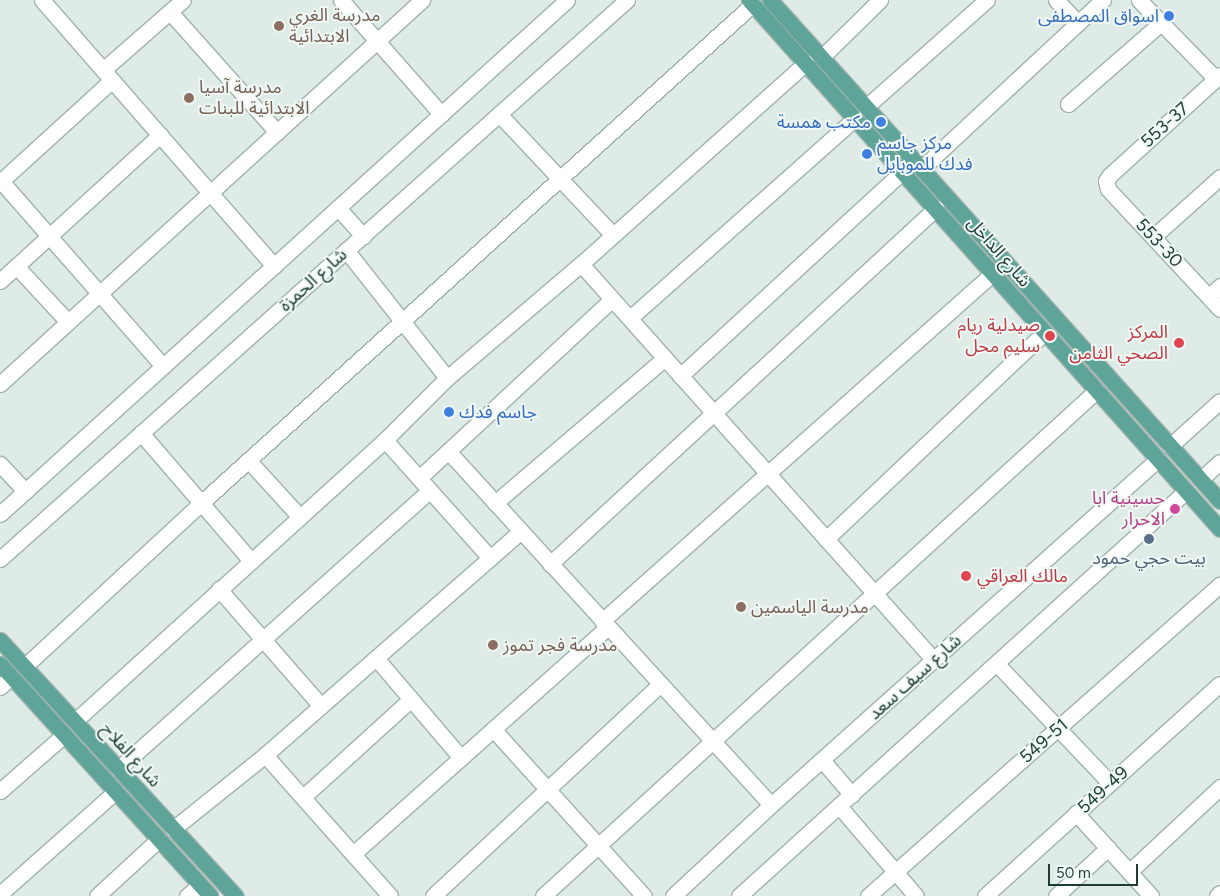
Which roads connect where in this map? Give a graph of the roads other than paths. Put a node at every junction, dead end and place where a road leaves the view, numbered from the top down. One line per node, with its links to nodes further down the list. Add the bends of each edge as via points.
1 (183, 0): 14 (street)
2 (341, 0): 17 (street)
3 (422, 0): 17 (street)
4 (567, 0): 24 (street, شارع الحمزة)
5 (627, 0): 25 (street, شارع الحمزة)
6 (770, 0): 18 (main road, شارع الداخل)
7 (880, 0): 18 (street)
8 (986, 0): 23 (street)
9 (1056, 0): 15 (street)
10 (1103, 0): 15 (street)
11 (1138, 0): 16 (street)
12 (751, 2): 19 (main road, شارع الداخل); 33 (street)
13 (51, 3): 20 (street)
14 (170, 12): 20 (street); 27 (street)
15 (1078, 23): 29 (street)
16 (1161, 23): 21 (street); 22 (street)
17 (377, 41): 24 (street); 27 (street)
18 (823, 56): 23 (main road, شارع الداخل)
19 (806, 62): 26 (main road, شارع الداخل); 38 (street)
20 (108, 75): 28 (street); 34 (street)
21 (1218, 77): 31 (street, 553-37)
22 (1068, 104)
23 (867, 106): 29 (main road, شارع الداخل)
24 (442, 114): 36 (street, شارع الحمزة)
25 (499, 114): 33 (street); 40 (street, شارع الحمزة)
26 (855, 118): 30 (main road, شارع الداخل); 53 (street)
27 (277, 132): 35 (street)
28 (160, 135): 35 (street); 39 (street)
29 (922, 168): 67 (main road, شارع الداخل)
30 (903, 171): 37 (main road, شارع الداخل); 59 (street)
31 (1110, 175): 41 (street, 553-30, via 1106,181 1108,189)
32 (1220, 177): 41 (street)
33 (560, 178): 38 (street); 55 (street)
34 (1, 181): 39 (street)
35 (210, 193): 45 (street); 49 (street)
36 (338, 208): 40 (street); 45 (street, شارع الحمزة)
37 (936, 208): 46 (main road, شارع الداخل); 64 (street)
38 (613, 235): 43 (street)
39 (49, 236): 44 (street); 49 (street)
40 (362, 236): 42 (street, شارع الحمزة)
41 (1153, 237): 50 (street, 553-30)
42 (346, 250): 55 (street); 65 (street, شارع الحمزة)
43 (581, 264): 51 (street); 60 (street)
44 (16, 266): 47 (street); 54 (street)
45 (274, 266): 58 (street, شارع الحمزة)
46 (993, 274): 56 (main road, شارع الداخل); 73 (street)
47 (0, 281)
48 (1220, 286): 50 (street)
49 (99, 294): 54 (street); 58 (street)
50 (1209, 296): 52 (street, 553-30)
51 (612, 299): 53 (street); 68 (street)
52 (1220, 308)
53 (630, 318): 57 (street)
54 (68, 322): 61 (street)
55 (401, 322): 60 (street); 70 (street)
56 (1045, 332): 62 (main road, شارع الداخل); 86 (street)
57 (665, 358): 59 (street); 81 (street)
58 (162, 366): 76 (street, شارع الحمزة)
59 (680, 376): 64 (street)
60 (447, 378): 66 (street)
61 (0, 384)
62 (1097, 390): 69 (main road, شارع الداخل); 93 (street)
63 (1220, 401): 67 (street)
64 (714, 413): 73 (street); 90 (street)
65 (141, 434): 80 (street); 88 (street, شارع الحمزة)
66 (386, 440): 74 (street); 83 (street)
67 (1170, 446): 75 (main road, شارع الداخل)
68 (448, 452): 74 (street); 81 (street)
69 (1158, 459): 78 (main road, شارع الداخل); 98 (street, شارع سيف سعد)
70 (248, 460): 80 (street); 83 (street)
71 (1220, 462): 75 (street)
72 (0, 464): 76 (street)
73 (767, 473): 86 (street); 94 (street)
74 (419, 478): 77 (street)
75 (1201, 479): 79 (main road, شارع الداخل)
76 (25, 491): 82 (street, شارع الحمزة)
77 (429, 491): 87 (street); 96 (street)
78 (1186, 491): 84 (main road, شارع الداخل); 100 (street)
79 (1220, 501)
80 (201, 503): 89 (street); 101 (street)
81 (495, 503): 85 (street)
82 (0, 514)
83 (300, 517): 89 (street)
84 (1220, 529)
85 (521, 531): 87 (street); 90 (street)
86 (826, 539): 93 (street)
87 (490, 558): 97 (street)
88 (0, 559)
89 (250, 561): 92 (street)
90 (550, 564): 94 (street)
91 (1220, 585): 108 (street, 549-51)
92 (219, 589): 96 (street); 107 (street)
93 (875, 594): 98 (street); 111 (street)
94 (605, 624): 103 (street); 109 (street)
95 (0, 640): 101 (main road, شارع الفلاح)
96 (264, 640): 106 (street); 115 (street)
97 (376, 658): 105 (street); 106 (street)
98 (934, 660): 114 (street, شارع سيف سعد)
99 (0, 664): 102 (main road, شارع الفلاح)
100 (997, 664): 108 (street); 121 (street)
101 (25, 666): 107 (main road, شارع الفلاح)
102 (6, 682): 110 (main road, شارع الفلاح)
103 (660, 684): 111 (street); 118 (street)
104 (1220, 684): 116 (street, 549-49)
105 (411, 699): 113 (street); 122 (street)
106 (321, 706): 112 (street)
107 (75, 721): 115 (main road, شارع الفلاح)
108 (1058, 728): 116 (street); 131 (street, 549-51)
109 (493, 729): 113 (street); 118 (street)
110 (64, 735): 119 (street); 120 (main road, شارع الفلاح)
111 (712, 742): 123 (street); 128 (street)
112 (265, 755): 122 (street); 126 (street)
113 (461, 758): 130 (street)
114 (822, 760): 121 (street); 123 (street, شارع سيف سعد)
115 (118, 769): 126 (main road, شارع الفلاح)
116 (1110, 783): 125 (street, 549-49)
117 (1220, 787): 132 (street)
118 (548, 789): 128 (street); 140 (street)
119 (0, 792)
120 (116, 792): 127 (main road, شارع الفلاح); 135 (street)
121 (852, 795): 124 (street)
122 (303, 797): 130 (street)
123 (771, 805): 143 (street, شارع سيف سعد)
124 (839, 806): 131 (street); 144 (street)
125 (1076, 813): 129 (street); 147 (street, 549-49)
126 (173, 828): 138 (main road, شارع الفلاح)
127 (158, 839): 133 (main road, شارع الفلاح); 136 (street)
128 (598, 845): 141 (street); 142 (street)
129 (1108, 848): 132 (street); 148 (street)
130 (353, 854): 139 (street)
131 (896, 872): 145 (street, 549-51); 146 (street)
132 (1129, 872): 149 (street)
133 (205, 890): 137 (street)
134 (1220, 893): 150 (street)
135 (0, 894)
136 (97, 896)
137 (187, 896)
138 (235, 896)
139 (390, 896)
140 (434, 896)
141 (543, 896)
142 (644, 896)
143 (673, 896)
144 (739, 896)
145 (868, 896)
146 (916, 896)
147 (985, 896)
148 (1056, 896)
149 (1151, 896)
150 (1217, 896)

